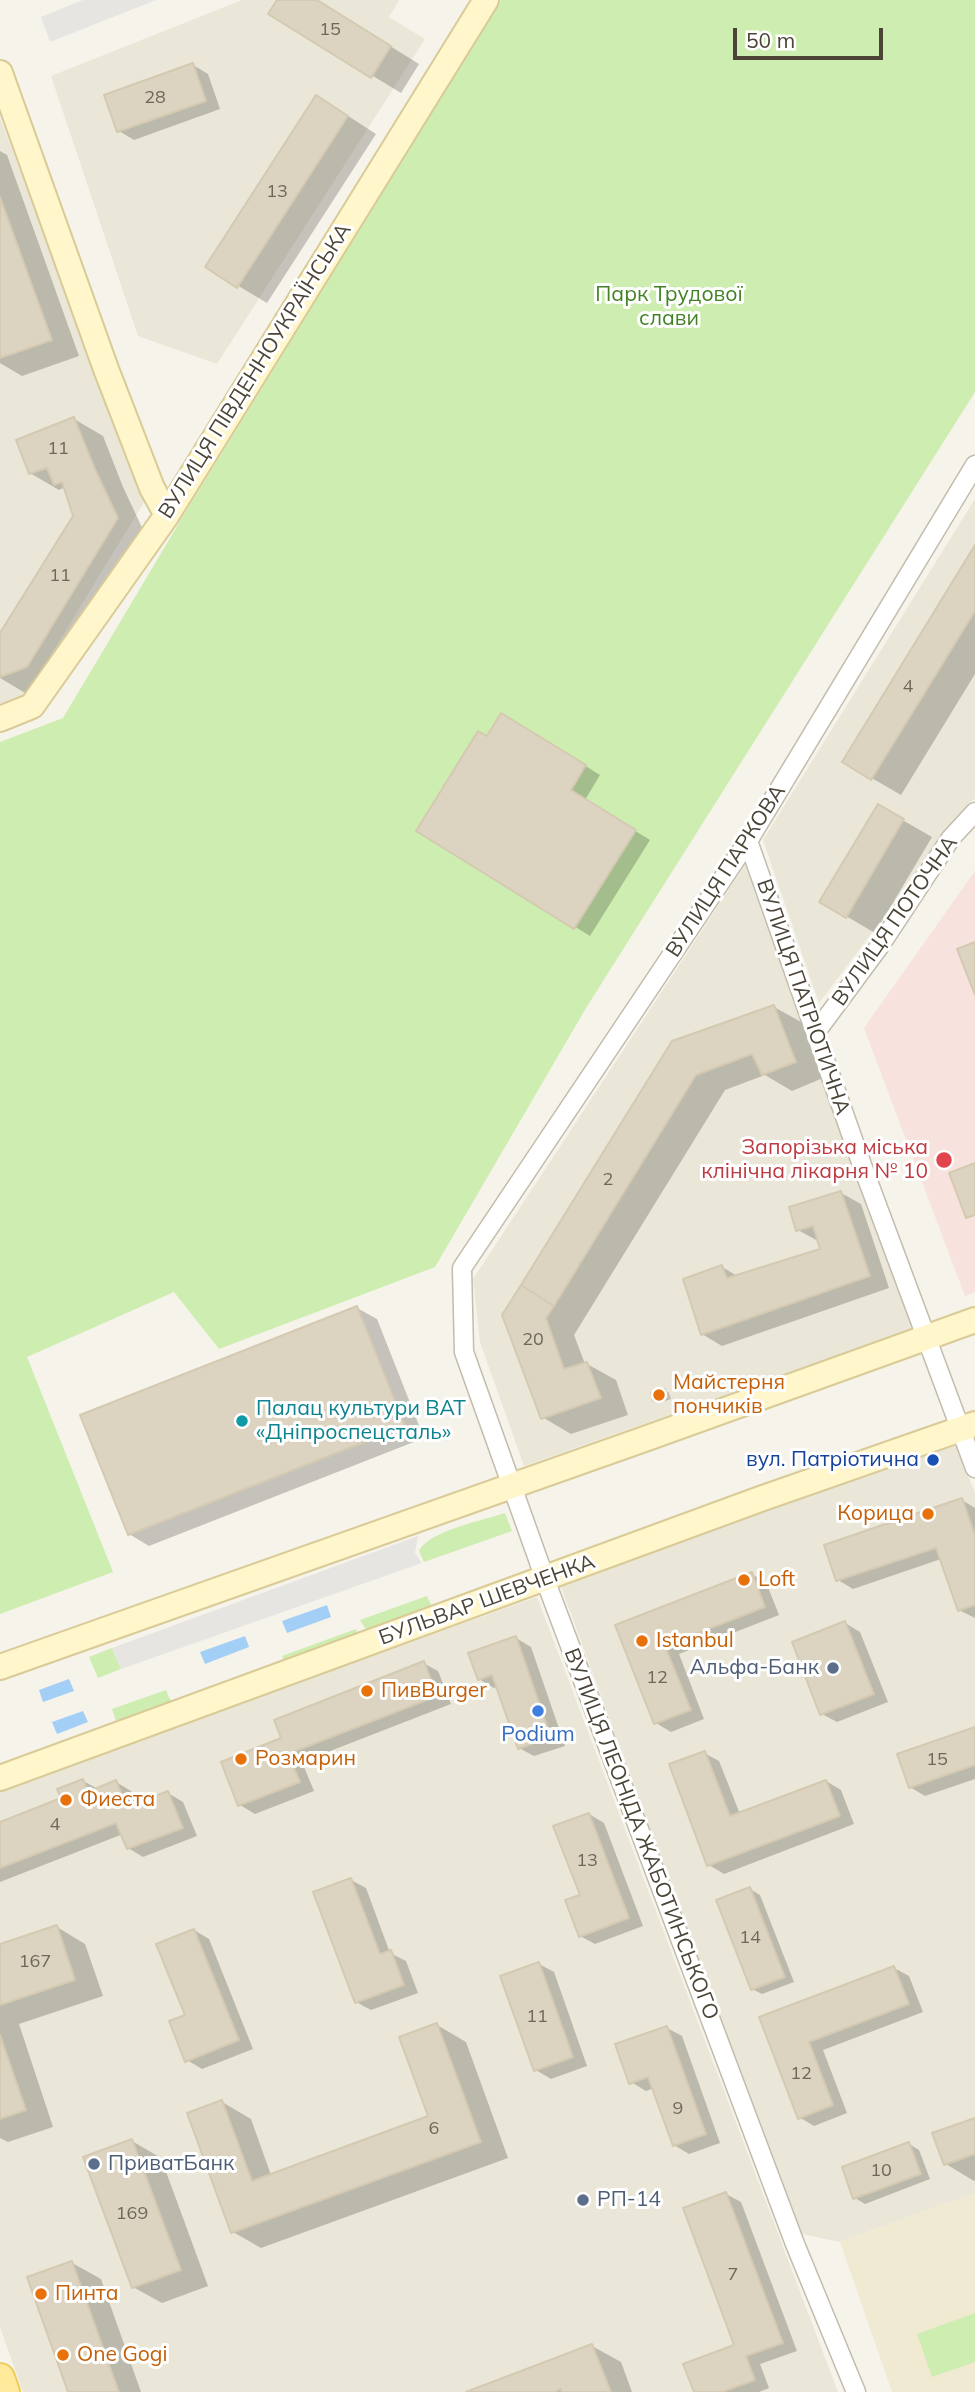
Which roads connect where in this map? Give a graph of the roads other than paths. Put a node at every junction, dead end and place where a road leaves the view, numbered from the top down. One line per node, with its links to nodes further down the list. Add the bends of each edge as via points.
1 (486, 0): 4 (street, ВУЛИЦЯ ПІВДЕННОУКРАЇНСЬКА)
2 (1, 83): 4 (street, via 22,130 106,369)
3 (975, 465): 7 (street, ВУЛИЦЯ ПАРКОВА)
4 (167, 515): 5 (street, ВУЛИЦЯ ПІВДЕННОУКРАЇНСЬКА, via 32,706)
5 (0, 719)
6 (975, 812): 8 (street, ВУЛИЦЯ ПОТОЧНА, via 951,838)
7 (748, 841): 8 (street, ВУЛИЦЯ ПАТРІОТИЧНА); 9 (street, ВУЛИЦЯ ПАРКОВА)
8 (816, 1032): 11 (street, ВУЛИЦЯ ПАТРІОТИЧНА)
9 (462, 1268): 14 (street, ВУЛИЦЯ ЛЕОНІДА ЖАБОТИНСЬКОГО, via 464,1352)
10 (975, 1320): 11 (street)
11 (926, 1338): 12 (street, ВУЛИЦЯ ПАТРІОТИЧНА); 14 (street)
12 (968, 1427): 13 (street, ВУЛИЦЯ ПАТРІОТИЧНА); 15 (street, БУЛЬВАР ШЕВЧЕНКА)
13 (975, 1468)
14 (511, 1485): 15 (street, ВУЛИЦЯ ЛЕОНІДА ЖАБОТИНСЬКОГО); 16 (street)
15 (544, 1578): 17 (street, БУЛЬВАР ШЕВЧЕНКА); 20 (street, ВУЛИЦЯ ЛЕОНІДА ЖАБОТИНСЬКОГО)
16 (0, 1667)
17 (0, 1778)
18 (0, 2378): 19 (main road)
19 (5, 2392)
20 (856, 2392)

